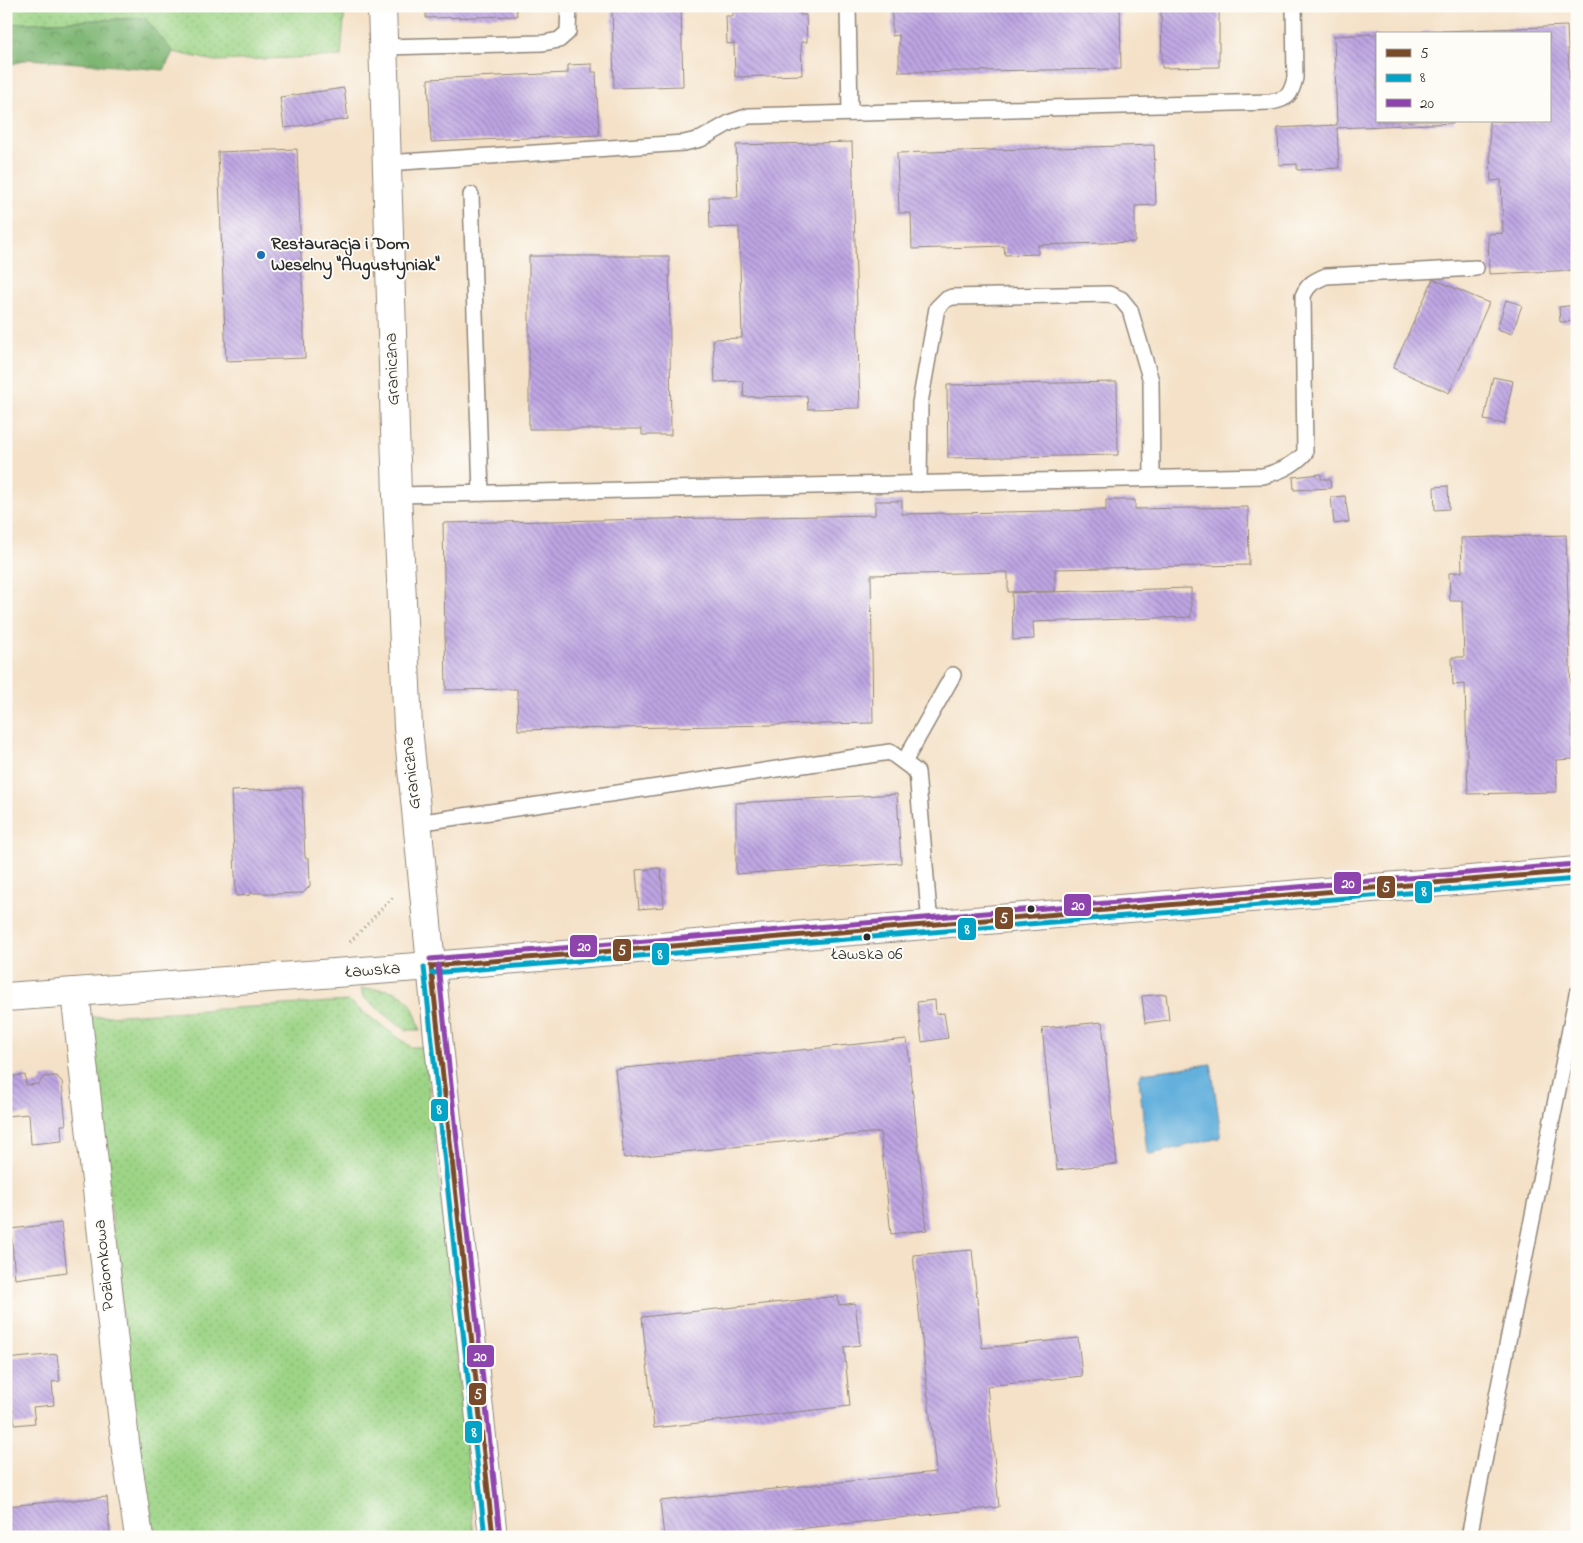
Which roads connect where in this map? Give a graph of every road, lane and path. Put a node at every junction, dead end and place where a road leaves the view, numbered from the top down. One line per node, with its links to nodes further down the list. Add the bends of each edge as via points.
1 (382, 6): 5 (street, Graniczna)
2 (569, 6): 5 (lane, via 568,32 559,40)
3 (848, 6): 6 (lane)
4 (1294, 6): 6 (lane, via 1295,78 1293,89 1284,99 1271,102)
5 (384, 47): 7 (street, Graniczna)
6 (850, 113): 7 (lane, via 749,116 730,122 701,139 684,143)
7 (387, 164): 13 (street, Graniczna)
8 (472, 196): 12 (lane)
9 (1476, 268): 10 (lane, via 1326,276 1315,280 1307,286 1303,296 1306,453 1284,470 1263,476)
10 (1152, 478): 11 (lane); 11 (lane, via 1151,381 1130,310 1121,299 1109,294 952,297 937,308 920,403)
11 (919, 484): 12 (lane)
12 (481, 493): 13 (lane)
13 (398, 495): 16 (street, Graniczna, via 408,727)
14 (953, 675): 15 (lane)
15 (904, 762): 16 (lane, via 890,752); 19 (lane, via 916,772)
16 (417, 822): 18 (street, Graniczna)
17 (1577, 871): 19 (street, Ławska)
18 (424, 890): 20 (street, Graniczna); 21 (path, via 397,893 350,942)
19 (930, 924): 20 (street, Ławska)
20 (431, 966): 21 (street, Ławska); 26 (street, Graniczna)
21 (352, 972): 22 (street, Ławska)
22 (75, 992): 24 (street, Ławska); 25 (street, Poziomkowa, via 126,1450)
23 (1577, 994): 27 (lane)
24 (6, 997)
25 (139, 1537)
26 (493, 1537)
27 (1469, 1537)

